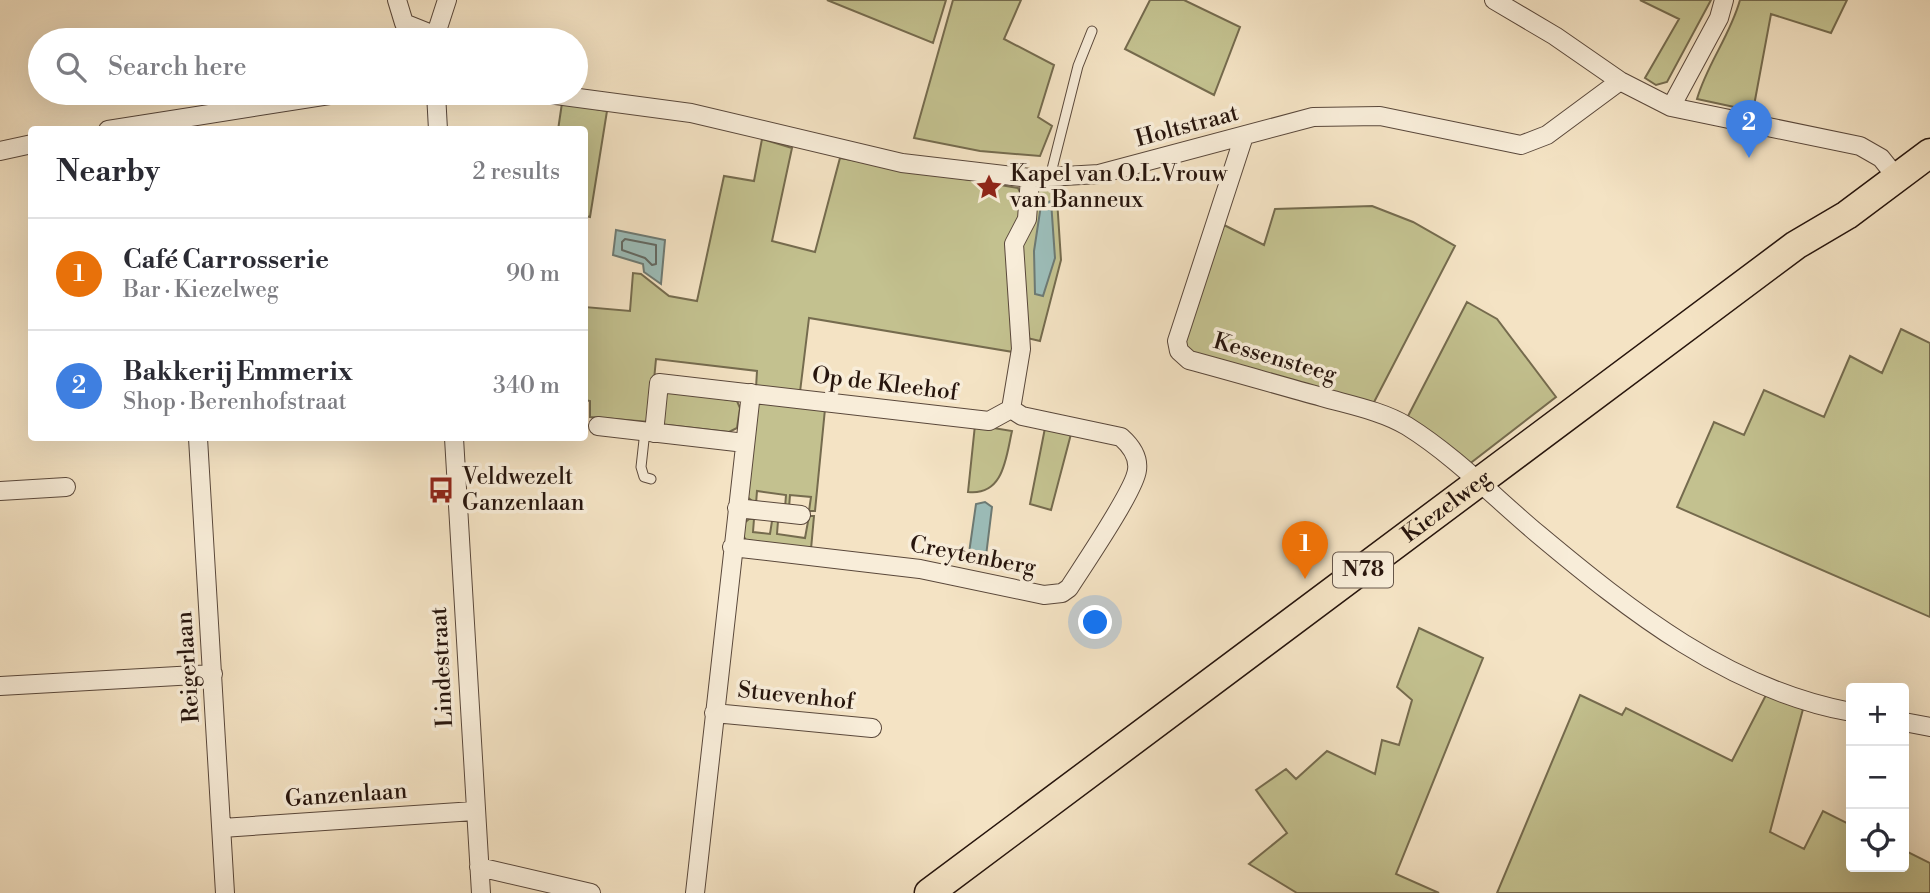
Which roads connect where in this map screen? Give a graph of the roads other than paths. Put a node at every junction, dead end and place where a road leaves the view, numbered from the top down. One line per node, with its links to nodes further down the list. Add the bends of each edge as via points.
1 (397, 0): 5 (street, via 404,23)
2 (447, 0): 6 (street)
3 (1494, 0): 8 (street)
4 (1724, 0): 12 (street, via 1719,19)
5 (414, 28)
6 (437, 28)
7 (1092, 31): 21 (lane, via 1078,66)
8 (1620, 81): 12 (street); 16 (street, Holtstraat, via 1547,135 1521,145 1380,116 1313,117)
9 (588, 99): 22 (street, Holtstraat, via 691,113 902,163)
10 (280, 105): 13 (street)
11 (437, 105): 15 (street)
12 (1671, 107): 20 (street, via 1860,146)
13 (187, 123): 14 (street)
14 (153, 126)
15 (438, 126)
16 (1244, 136): 21 (street, Holtstraat, via 1099,174); 31 (street, Kessensteeg, via 1177,341 1179,351 1189,360 1374,411 1406,426)
17 (1929, 141): 20 (main road, Kiezelweg / N78)
18 (28, 145): 19 (street)
19 (0, 151)
20 (1892, 172): 31 (main road, Kiezelweg / N78, via 1836,203 1796,245)
21 (1049, 177): 22 (street, Holtstraat)
22 (1030, 178): 24 (street, via 1027,219 1014,244 1021,349)
23 (751, 393): 24 (street, Op de Kleehof, via 989,421); 26 (street, Op de Kleehof, via 659,383); 29 (street)
24 (1011, 409): 36 (street, Creytenberg, via 1022,416 1121,437 1137,461 1133,481 1062,593 1044,595 920,569)
25 (598, 426): 26 (street)
26 (649, 432): 29 (street); 30 (lane, via 641,467 644,477)
27 (198, 441): 37 (street, Reigerlaan)
28 (454, 441): 44 (street, Lindestraat)
29 (745, 443): 34 (street)
30 (651, 479)
31 (1479, 482): 39 (street, via 1644,619 1719,665 1786,696); 51 (main road, Kiezelweg / N78)
32 (66, 487): 33 (street)
33 (0, 491)
34 (737, 508): 35 (street); 36 (street)
35 (801, 515)
36 (732, 547): 40 (street)
37 (212, 674): 38 (street); 45 (street, Reigerlaan)
38 (0, 687)
39 (1846, 711)
40 (714, 713): 43 (street, Stuevenhof); 50 (street)
41 (1909, 723): 42 (street)
42 (1930, 727)
43 (873, 728)
44 (474, 811): 45 (street, Ganzenlaan); 46 (street, Lindestraat)
45 (222, 828): 47 (street, Reigerlaan)
46 (479, 867): 48 (street, Lindestraat); 49 (street)
47 (225, 893)
48 (481, 893)
49 (591, 893)
50 (695, 893)
51 (929, 893)

